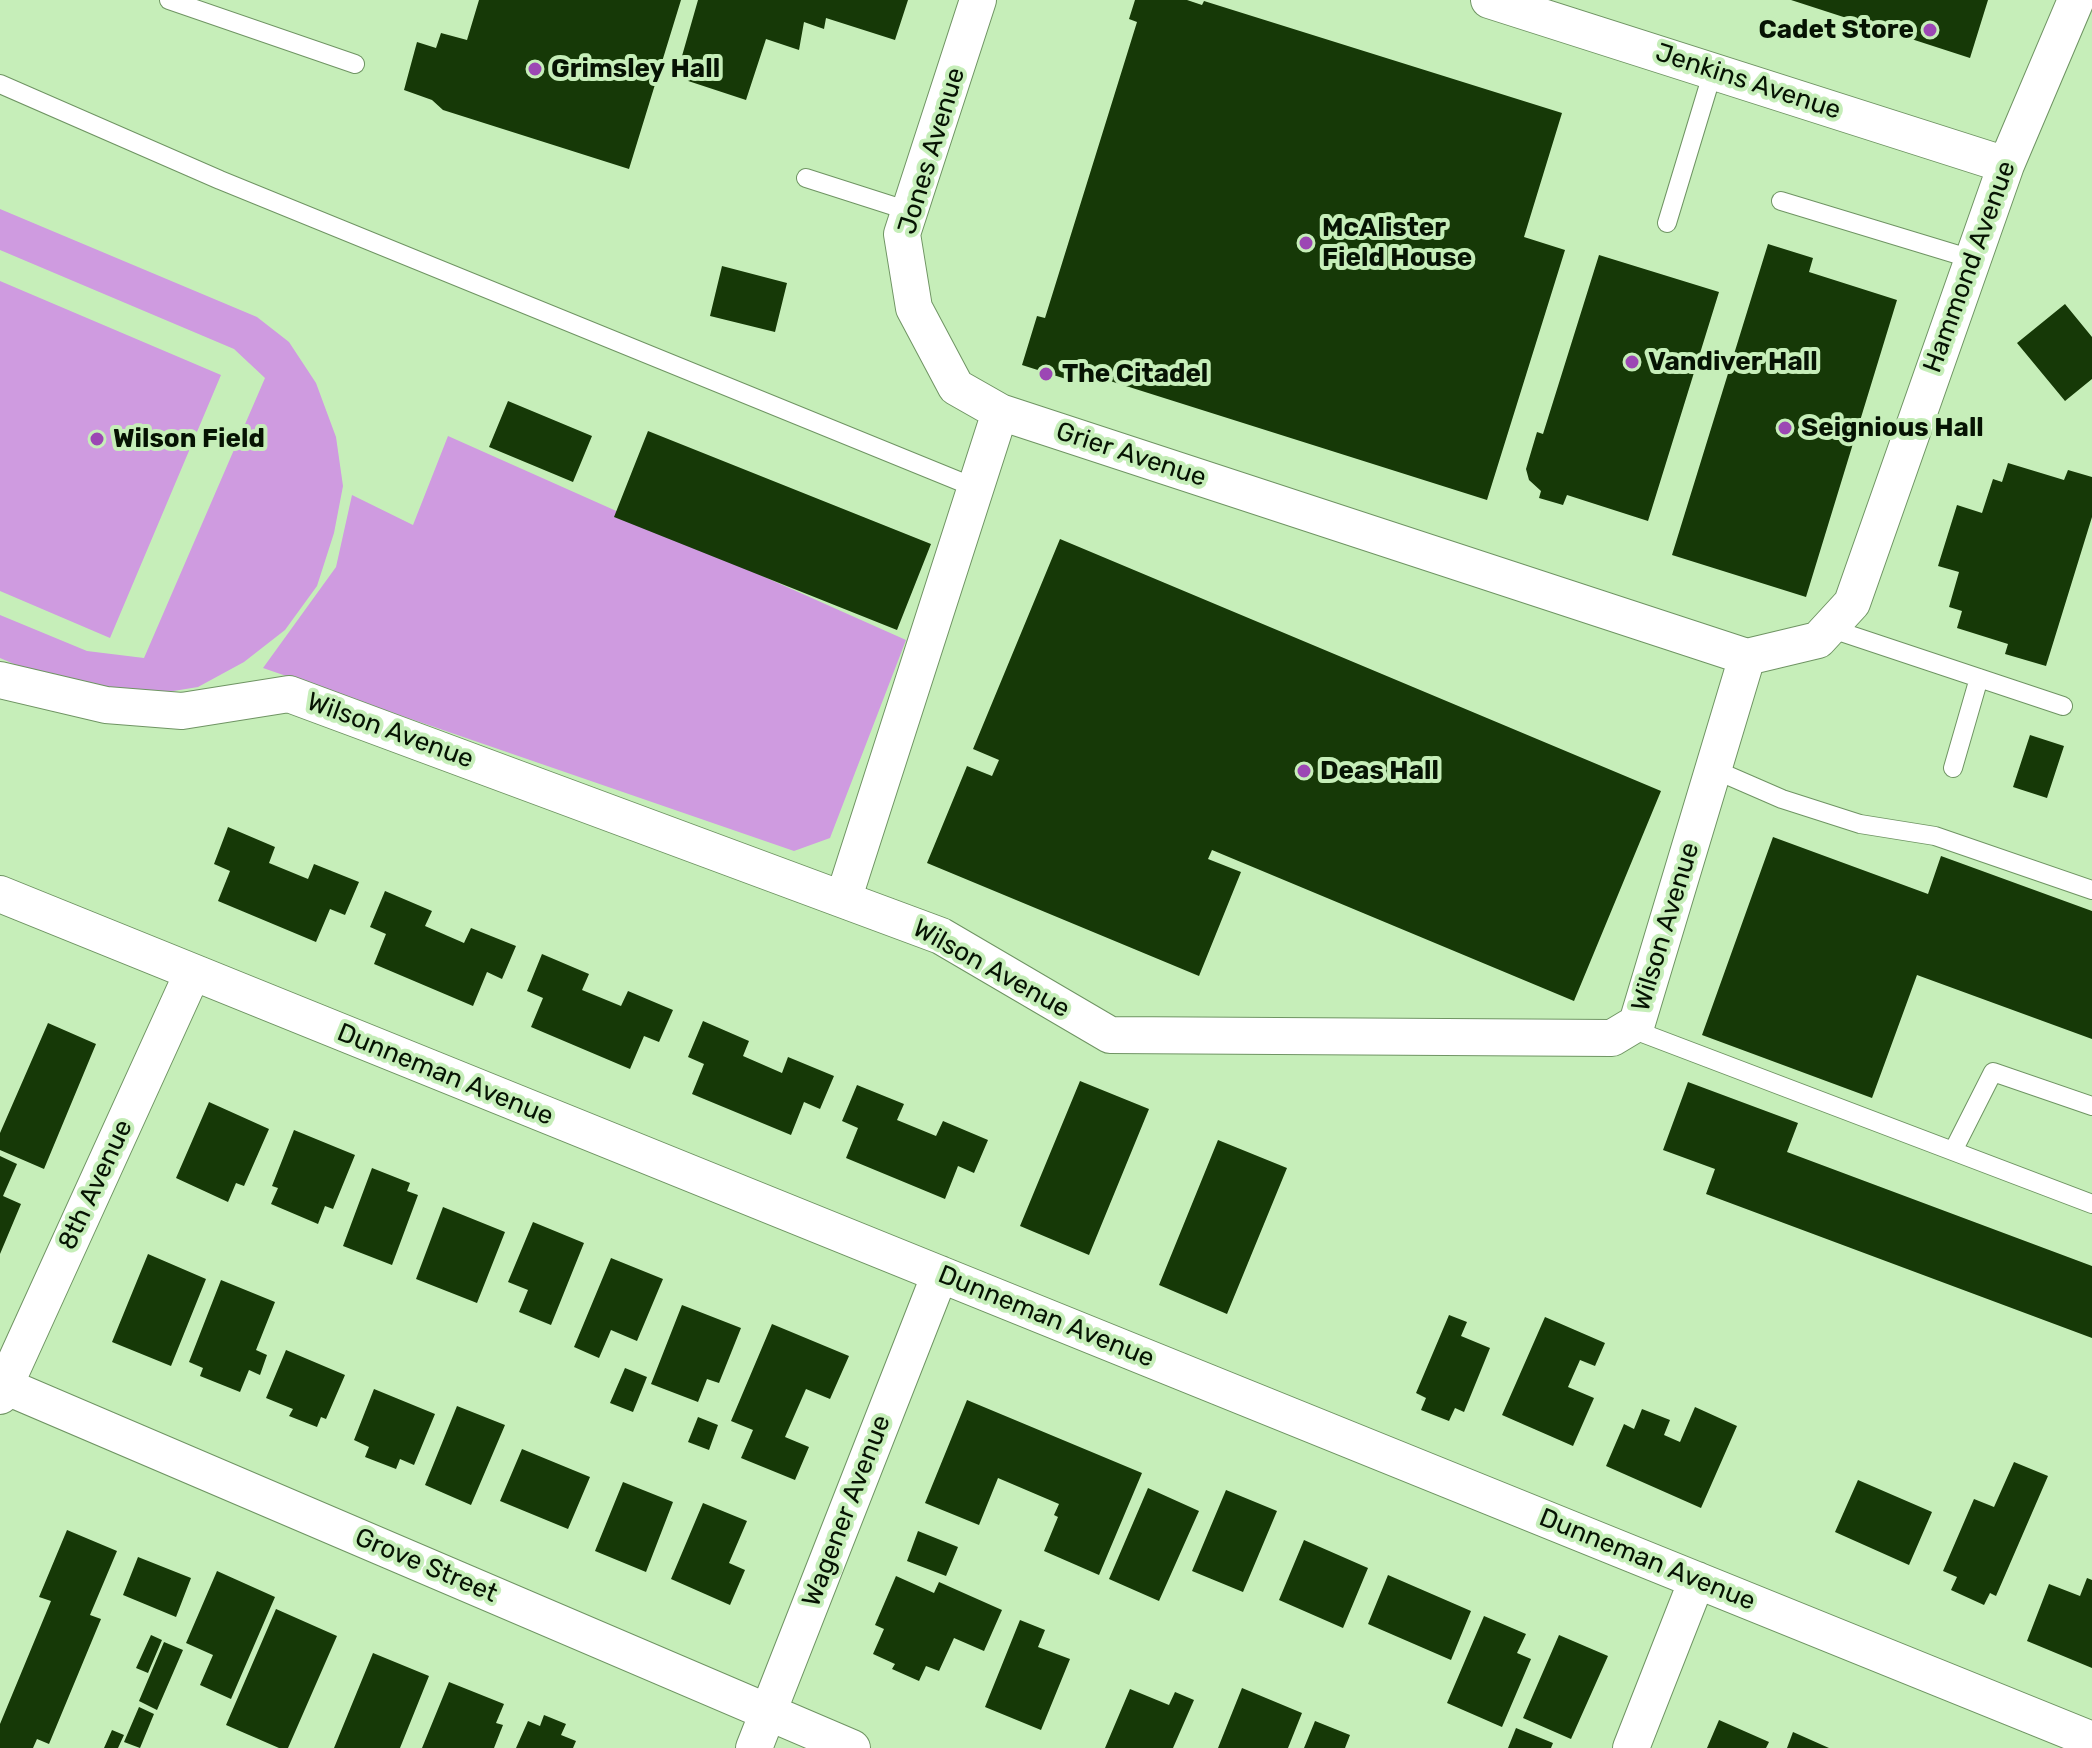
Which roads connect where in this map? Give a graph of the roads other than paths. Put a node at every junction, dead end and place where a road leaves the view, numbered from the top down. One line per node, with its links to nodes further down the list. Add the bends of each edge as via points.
1 (169, 0): 5 (lane)
2 (978, 0): 11 (street, Jones Avenue)
3 (1489, 0): 6 (street, Jenkins Avenue)
4 (2076, 0): 8 (street, Hammond Avenue)
5 (355, 64)
6 (1713, 71): 8 (street, Jenkins Avenue); 12 (lane)
7 (0, 84): 15 (lane, via 235,186)
8 (2006, 165): 13 (street, Hammond Avenue)
9 (806, 178): 11 (lane)
10 (1781, 201): 13 (lane)
11 (909, 211): 14 (street, Jones Avenue, via 902,234 914,308 956,387)
12 (1667, 223)
13 (1972, 259): 16 (street, Hammond Avenue, via 1852,603)
14 (1000, 412): 15 (street); 17 (street, Grier Avenue)
15 (976, 488): 25 (street)
16 (1829, 628): 17 (street, Hammond Avenue, via 1818,640); 18 (lane)
17 (1747, 657): 22 (street, Wilson Avenue)
18 (1979, 678): 20 (lane); 21 (lane)
19 (0, 680): 25 (street, Wilson Avenue, via 106,705 182,711 289,694)
20 (2063, 706)
21 (1953, 768)
22 (1713, 769): 23 (lane, via 1860,824 1935,836); 27 (street, Wilson Avenue, via 1637,1023)
23 (2092, 890)
24 (0, 894): 26 (street, Dunneman Avenue)
25 (844, 897): 27 (street, Wilson Avenue, via 941,936 1110,1035 1612,1038)
26 (192, 974): 31 (street, Dunneman Avenue); 32 (street, 8th Avenue)
27 (1629, 1028): 29 (lane)
28 (2092, 1106): 29 (lane, via 1993,1072)
29 (1953, 1151): 30 (lane)
30 (2092, 1204)
31 (940, 1274): 33 (street, Dunneman Avenue); 34 (street, Wagener Avenue)
32 (1, 1388): 34 (street, Grove Street)
33 (1697, 1580): 35 (street, Dunneman Avenue); 38 (street)
34 (768, 1713): 36 (street, Wagener Avenue); 37 (street, Grove Street)
35 (2092, 1740)
36 (754, 1748)
37 (852, 1748)
38 (1631, 1748)

